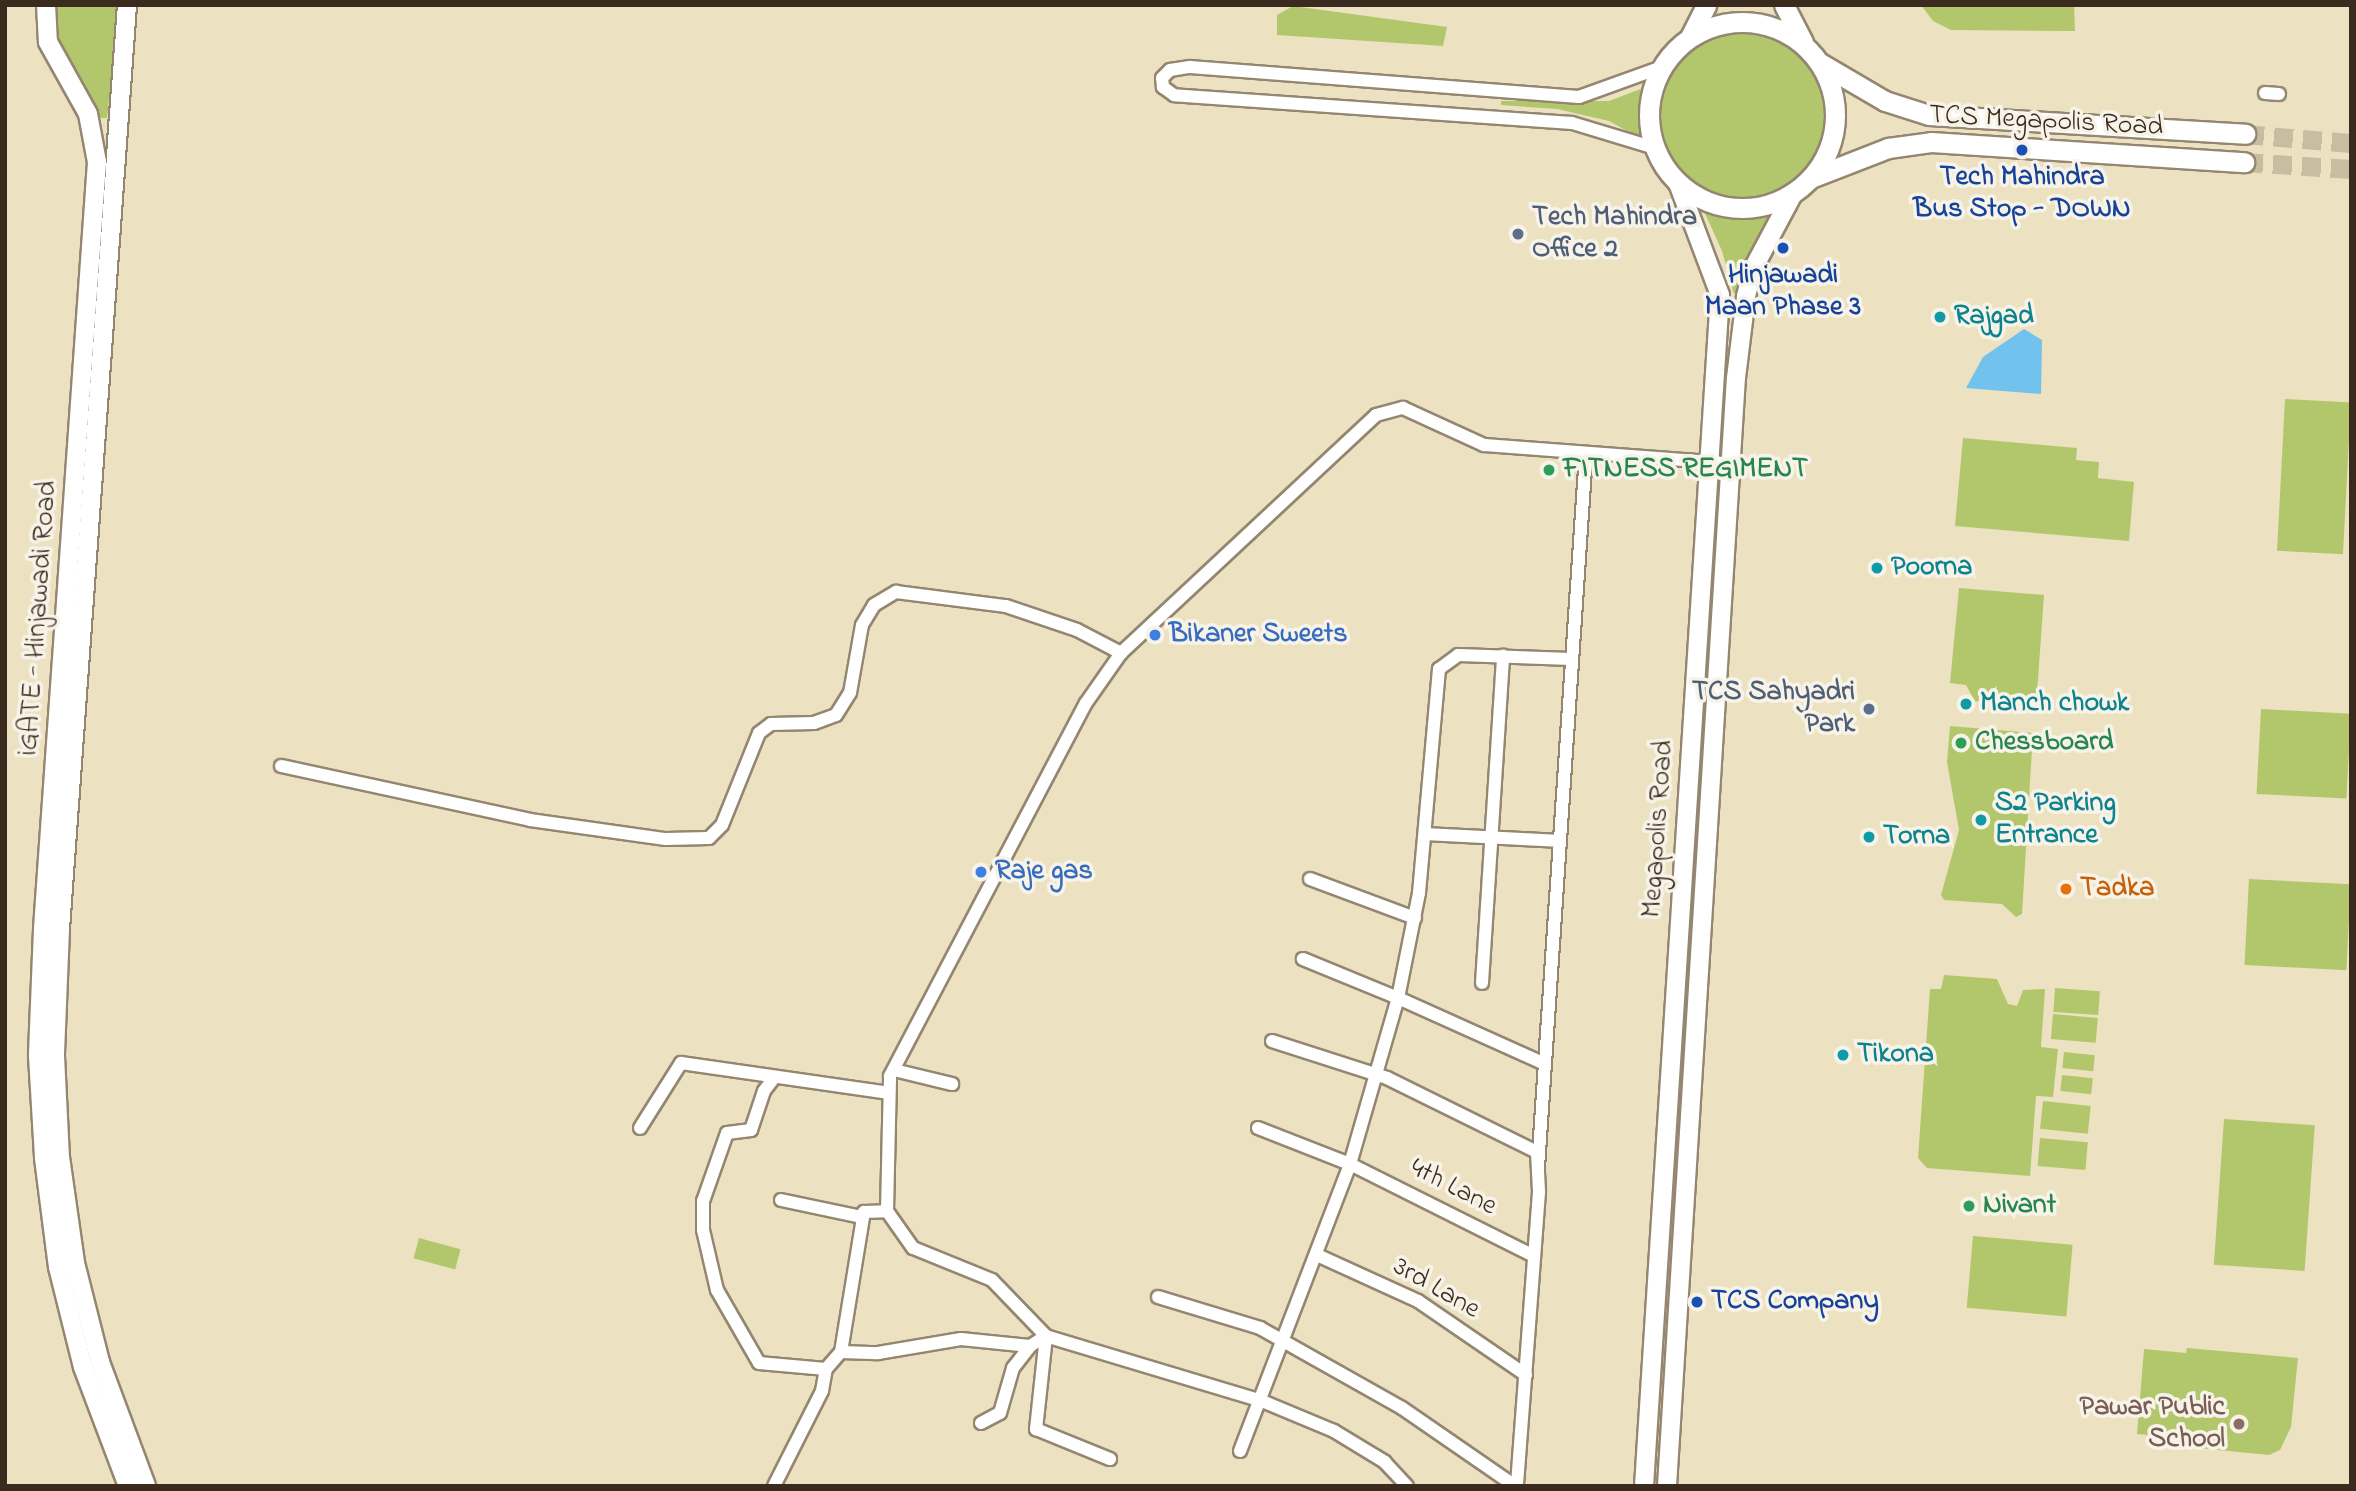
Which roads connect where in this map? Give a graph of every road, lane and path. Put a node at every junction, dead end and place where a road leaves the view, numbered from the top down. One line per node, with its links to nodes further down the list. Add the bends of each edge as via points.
1 (127, 5): 12 (main road, iGATE - Hinjawadi Road)
2 (1706, 5): 5 (main road)
3 (1784, 5): 6 (main road)
4 (45, 6): 11 (main road, iGATE - Hinjawadi Road, via 48,41)
5 (1690, 37): 6 (main road, via 1709,27 1749,21 1789,34); 8 (main road)
6 (1806, 46): 7 (main road)
7 (1819, 62): 13 (main road, TCS Megapolis Road, via 1885,101 1929,115); 16 (main road, via 1834,101 1835,122 1826,152)
8 (1662, 67): 14 (main road, via 1649,107); 14 (street, via 1579,97 1189,67 1170,70 1163,78 1163,87 1174,95 1572,123)
9 (2265, 93): 10 (street)
10 (2279, 94)
11 (93, 127): 12 (main road); 61 (main road, iGATE - Hinjawadi Road, via 97,162 38,1056 44,1158 58,1267 83,1367)
12 (117, 130): 62 (main road, iGATE - Hinjawadi Road, via 55,1056 60,1157 75,1264 100,1362)
13 (2245, 134)
14 (1655, 148): 17 (main road)
15 (2244, 162): 16 (main road, TCS Megapolis Road, via 1931,142 1888,148)
16 (1810, 179): 18 (main road)
17 (1678, 183): 18 (main road, via 1695,195 1734,208 1755,207); 20 (main road, Megapolis Road, via 1720,295)
18 (1794, 192): 21 (main road, Megapolis Road, via 1754,267 1746,296 1736,378)
19 (1586, 454): 20 (street); 22 (street, via 1484,445 1403,408 1376,415); 24 (street)
20 (1709, 464): 21 (street); 66 (main road, Megapolis Road)
21 (1734, 464): 67 (main road, Megapolis Road)
22 (1121, 653): 25 (street, via 1077,629 1006,606 896,592 874,605 862,625 850,693 836,715 814,723 771,724 759,733 722,825 709,838 666,839 530,820); 36 (street, via 1086,703)
23 (1503, 656): 24 (street); 26 (street, via 1458,655 1439,669); 27 (street)
24 (1572, 659): 28 (street)
25 (281, 766)
26 (1426, 834): 27 (street); 30 (street)
27 (1489, 836): 28 (street); 32 (street)
28 (1560, 841): 35 (street)
29 (1310, 879): 30 (street)
30 (1415, 918): 33 (street)
31 (1303, 959): 33 (street)
32 (1482, 983)
33 (1398, 998): 35 (street); 37 (street)
34 (1272, 1041): 37 (street)
35 (1545, 1064): 44 (street)
36 (894, 1070): 39 (street); 40 (street)
37 (1377, 1077): 43 (street); 44 (street, via 1531,1146)
38 (774, 1078): 40 (street); 41 (street, via 681,1063); 55 (street, via 764,1091 751,1130 727,1133 703,1201 702,1230 717,1290 759,1363)
39 (952, 1084)
40 (888, 1093): 46 (street)
41 (640, 1128)
42 (1258, 1128): 43 (street, 4th Lane)
43 (1350, 1164): 48 (street); 49 (street, 4th Lane)
44 (1538, 1167): 49 (street)
45 (781, 1200): 47 (street)
46 (887, 1211): 47 (street, via 864,1212); 51 (street, via 900,1235 914,1248 992,1280)
47 (862, 1217): 54 (street)
48 (1317, 1255): 52 (street); 56 (street, 3rd Lane, via 1418,1301)
49 (1534, 1256): 56 (street)
50 (1158, 1297): 52 (street, via 1260,1328)
51 (1046, 1336): 53 (street); 57 (street); 60 (street, via 1037,1429)
52 (1284, 1342): 57 (street); 65 (street, via 1402,1408)
53 (1030, 1346): 54 (street, via 961,1339 878,1353); 58 (street, via 1013,1368 1000,1413)
54 (841, 1352): 55 (street)
55 (826, 1369): 63 (street, via 822,1391)
56 (1526, 1375): 65 (street)
57 (1262, 1401): 59 (street); 64 (street, via 1334,1431 1385,1462)
58 (981, 1423)
59 (1240, 1451)
60 (1110, 1459)
61 (128, 1486)
62 (146, 1486)
63 (774, 1486)
64 (1407, 1486)
65 (1516, 1486)
66 (1644, 1486)
67 (1667, 1486)

